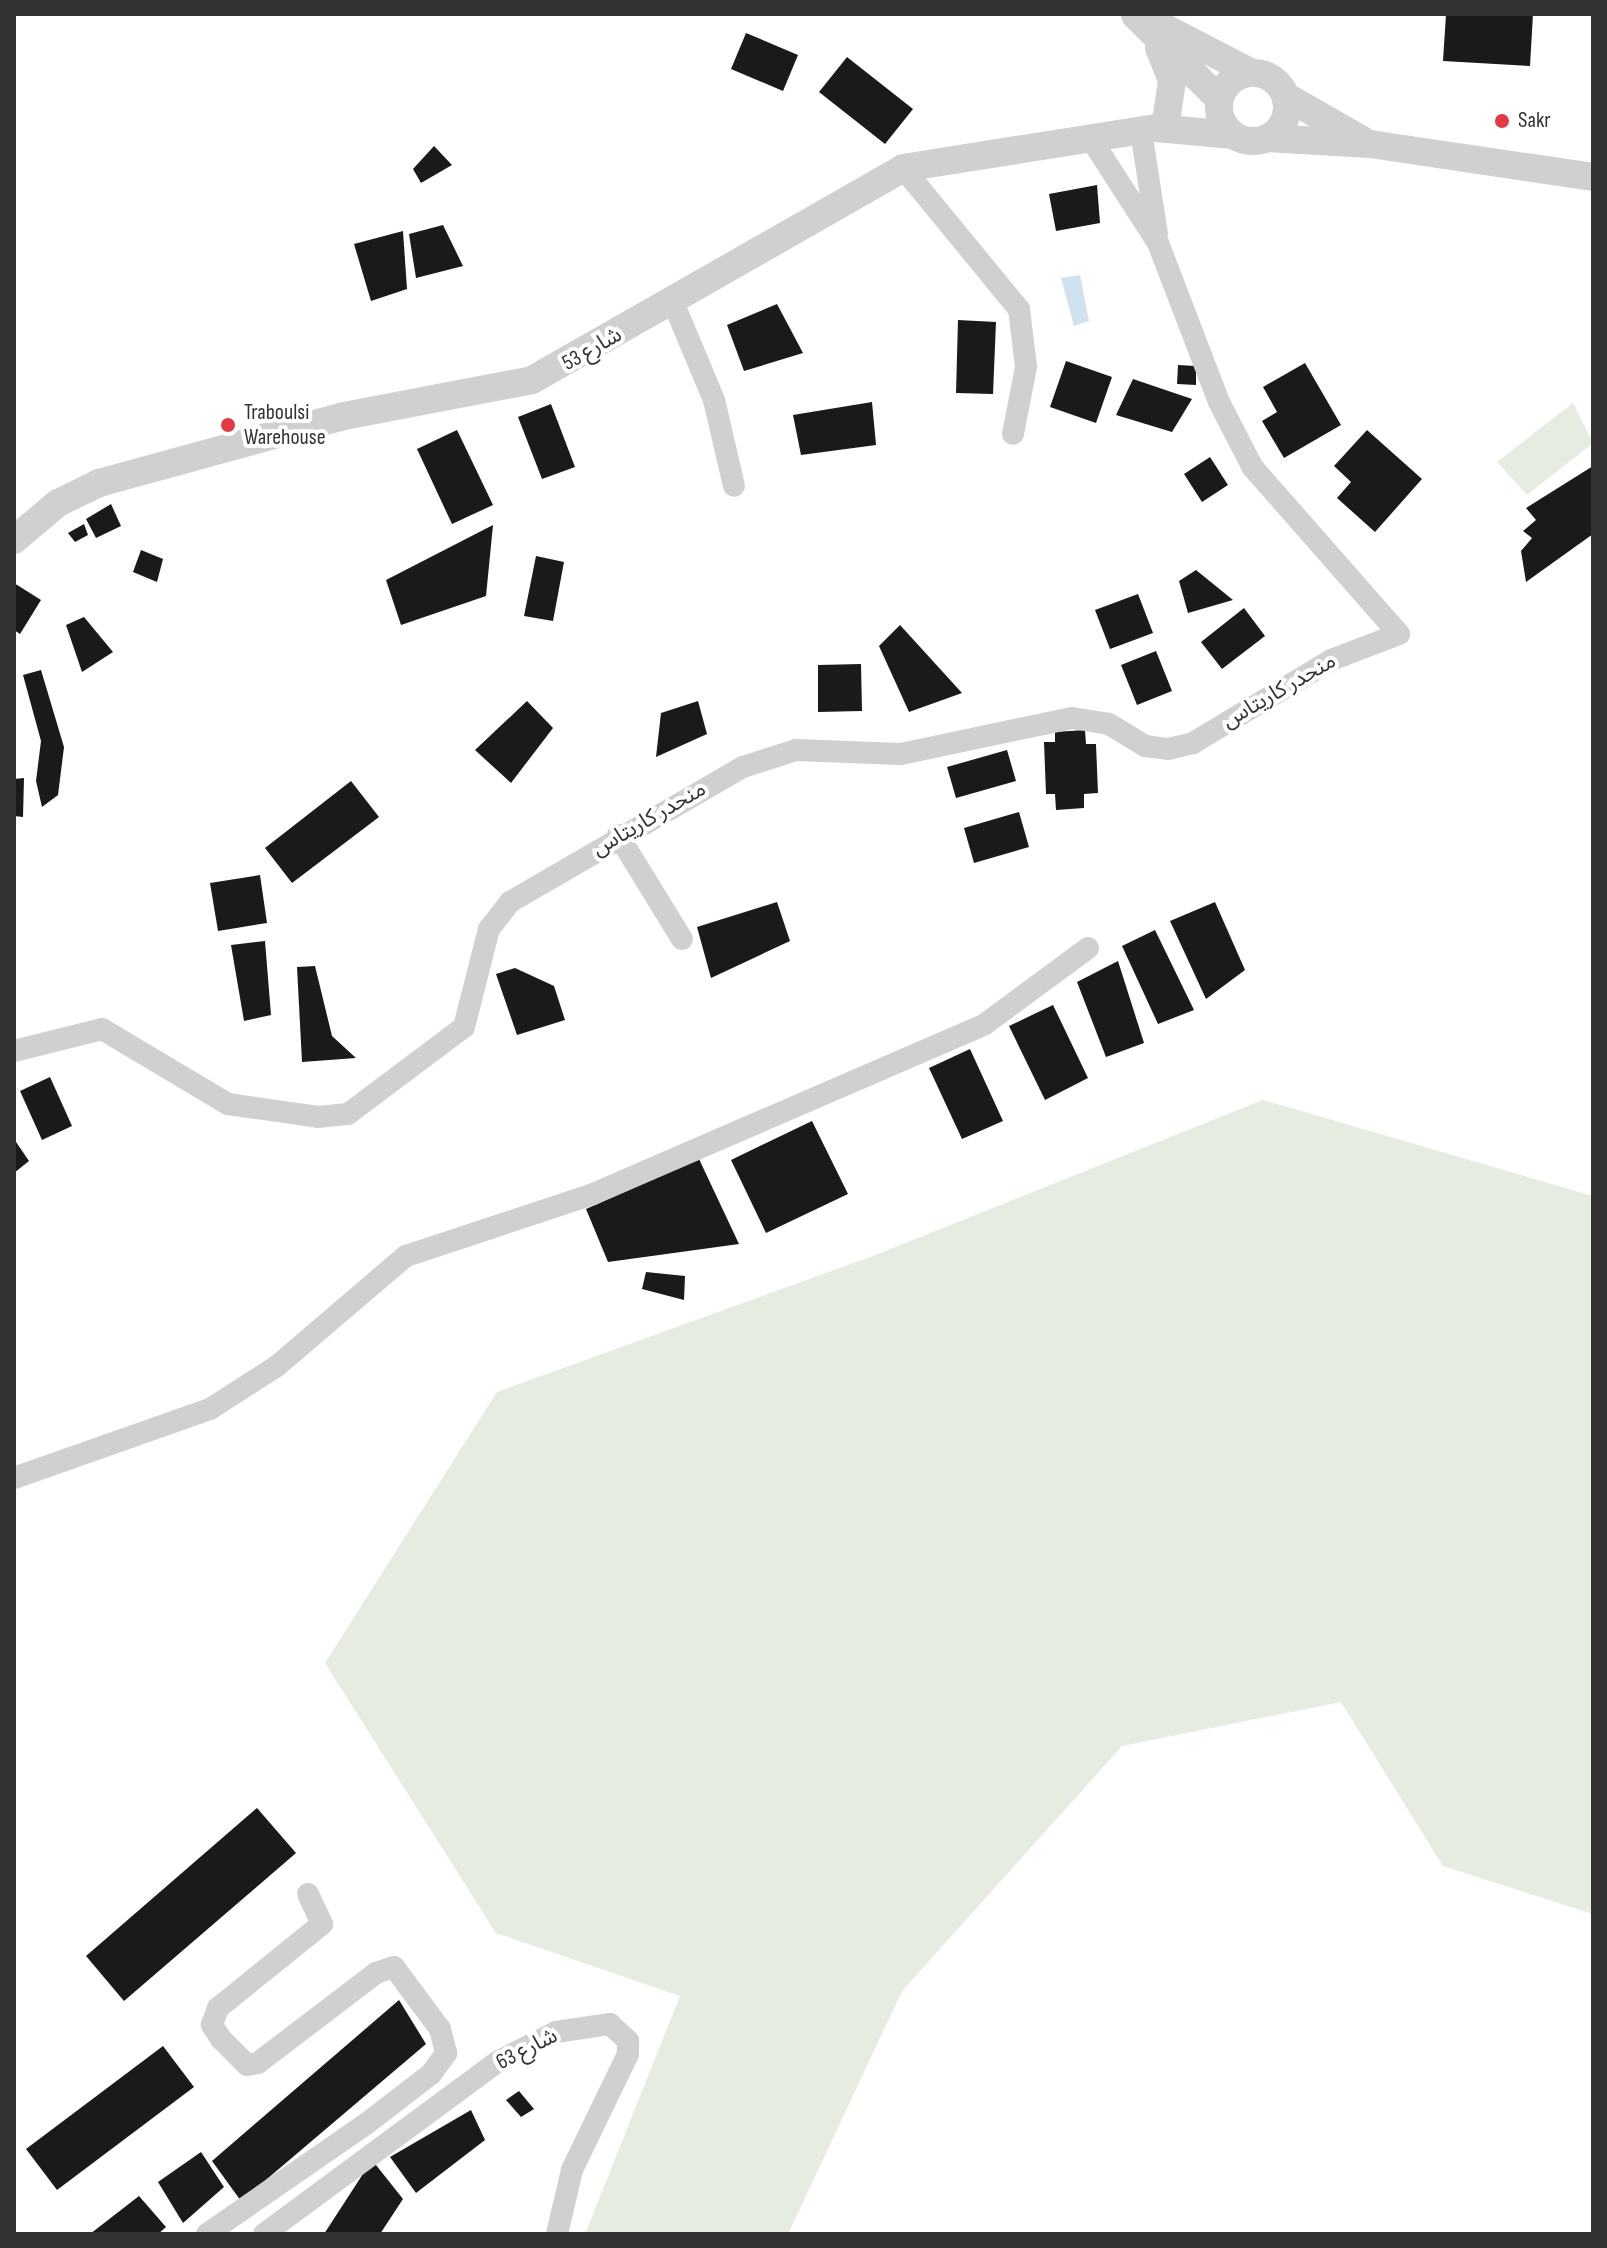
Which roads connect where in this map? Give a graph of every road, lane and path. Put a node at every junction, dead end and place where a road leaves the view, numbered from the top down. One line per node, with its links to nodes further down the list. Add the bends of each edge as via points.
1 (1136, 14): 2 (street); 3 (street)
2 (1155, 40): 5 (street); 6 (street, via 1172,81)
3 (1250, 72): 4 (street, via 1266,74); 5 (street, via 1225,86)
4 (1287, 97): 8 (street, via 1281,128); 10 (street)
5 (1219, 101): 6 (street); 7 (street)
6 (1155, 127): 7 (street); 9 (street, شارع 53); 13 (street)
7 (1234, 135): 8 (street)
8 (1268, 138): 10 (street)
9 (1091, 139): 11 (street, شارع 53); 13 (street)
10 (1370, 144): 12 (street)
11 (903, 168): 14 (street, شارع 53); 15 (street, via 1019,309 1026,367)
12 (1593, 177)
13 (1158, 243): 18 (street, منحدر كاريتاس, via 1219,402 1253,468 1399,634 1302,674 1180,746 1155,749 1109,724 1072,718 901,754 796,750 743,767)
14 (673, 302): 16 (street, via 714,400); 17 (street, شارع 53, via 532,380 344,416 99,483 58,503)
15 (1013, 434)
16 (734, 486)
17 (14, 540)
18 (618, 835): 19 (street); 21 (street, منحدر كاريتاس, via 497,913 464,1027 348,1114 318,1117 228,1104 102,1029)
19 (682, 939)
20 (1088, 948): 22 (street, via 985,1024 593,1194 406,1256 277,1366 210,1409)
21 (14, 1051)
22 (14, 1478)
23 (308, 1894): 25 (street, via 322,1919 317,1931 213,2016 234,2055 247,2065 258,2063 376,1973 394,1967 440,2029 446,2053 431,2074 366,2124)
24 (277, 2230): 26 (street, شارع 63, via 499,2061 556,2032 610,2024 628,2041 628,2054 572,2170)
25 (207, 2234)
26 (557, 2234)

